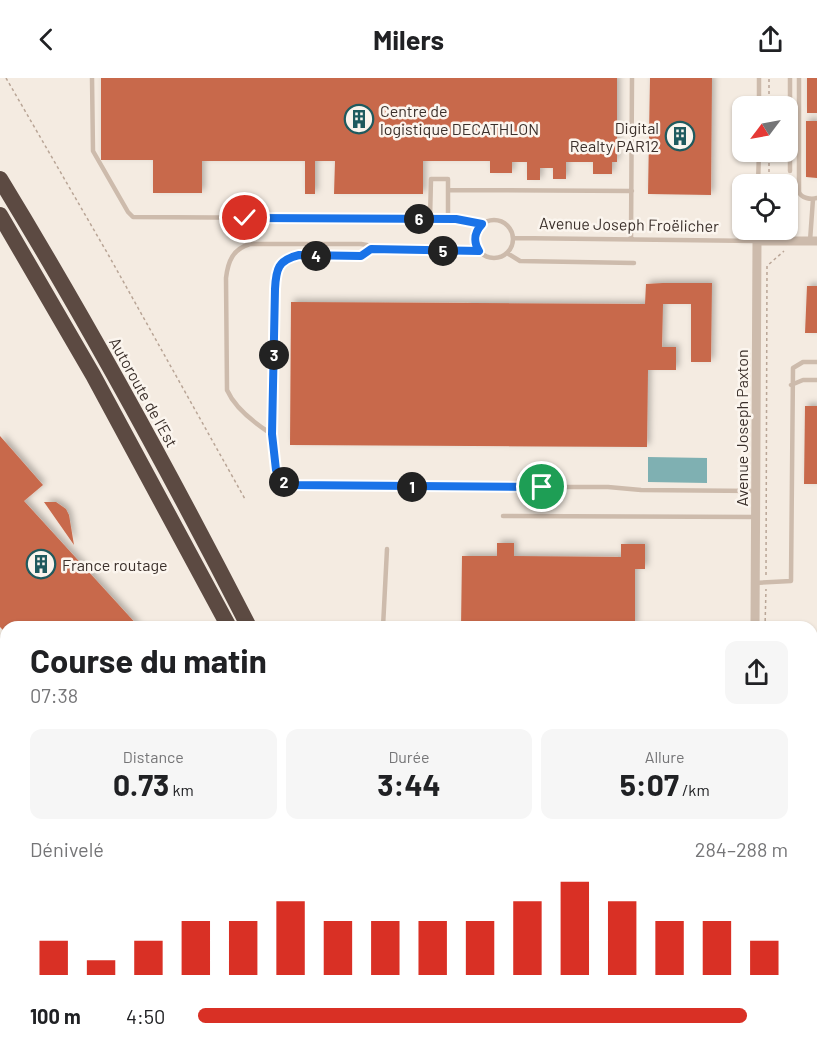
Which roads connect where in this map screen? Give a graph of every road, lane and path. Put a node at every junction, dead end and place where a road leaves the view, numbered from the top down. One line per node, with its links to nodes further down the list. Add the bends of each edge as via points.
1 (6, 78): 35 (path)
2 (92, 78): 18 (lane, via 93,151 133,217)
3 (632, 78): 15 (lane)
4 (759, 78): 8 (lane)
5 (769, 78): 9 (path)
6 (790, 78): 10 (lane)
7 (799, 78): 16 (lane, via 799,192)
8 (759, 96)
9 (769, 96)
10 (790, 96)
11 (790, 162): 12 (lane)
12 (790, 171)
13 (0, 180): 42 (highway, Autoroute de l’Est, via 99,348)
14 (448, 190): 15 (lane); 18 (lane, via 448,179 431,179); 19 (lane)
15 (632, 191): 22 (lane)
16 (815, 199): 24 (lane)
17 (0, 215): 41 (highway, via 93,375)
18 (430, 219): 19 (lane)
19 (448, 219): 20 (lane)
20 (482, 224): 21 (lane, via 493,220 504,223); 27 (lane, via 475,240)
21 (513, 238): 22 (lane, Avenue Joseph Froëlicher); 28 (lane)
22 (631, 239): 23 (lane, Avenue Joseph Froëlicher)
23 (757, 241): 24 (street, Avenue Joseph Froëlicher); 34 (street, Avenue Joseph Paxton)
24 (814, 241)
25 (787, 248): 39 (path, via 767,266)
26 (371, 249): 27 (lane); 33 (lane, via 361,256 299,255 281,263 275,277); 33 (lane, via 362,243 250,244 236,250 231,258 226,278 227,390 241,409)
27 (479, 251): 28 (lane, via 490,258)
28 (507, 253): 29 (lane, via 520,261)
29 (634, 263)
30 (817, 362): 32 (lane, via 803,362 793,368)
31 (817, 380): 32 (lane)
32 (791, 385): 39 (lane, via 791,580)
33 (272, 434): 34 (lane, via 276,470 293,487)
34 (756, 491): 37 (street, Avenue Joseph Paxton)
35 (245, 499)
36 (503, 516): 37 (lane)
37 (756, 517): 40 (street, Avenue Joseph Paxton)
38 (387, 549): 43 (lane)
39 (766, 582): 40 (lane); 45 (path)
40 (755, 583): 44 (street, Avenue Joseph Paxton)
41 (226, 621)
42 (246, 621)
43 (384, 621)
44 (755, 621)
45 (765, 621)

